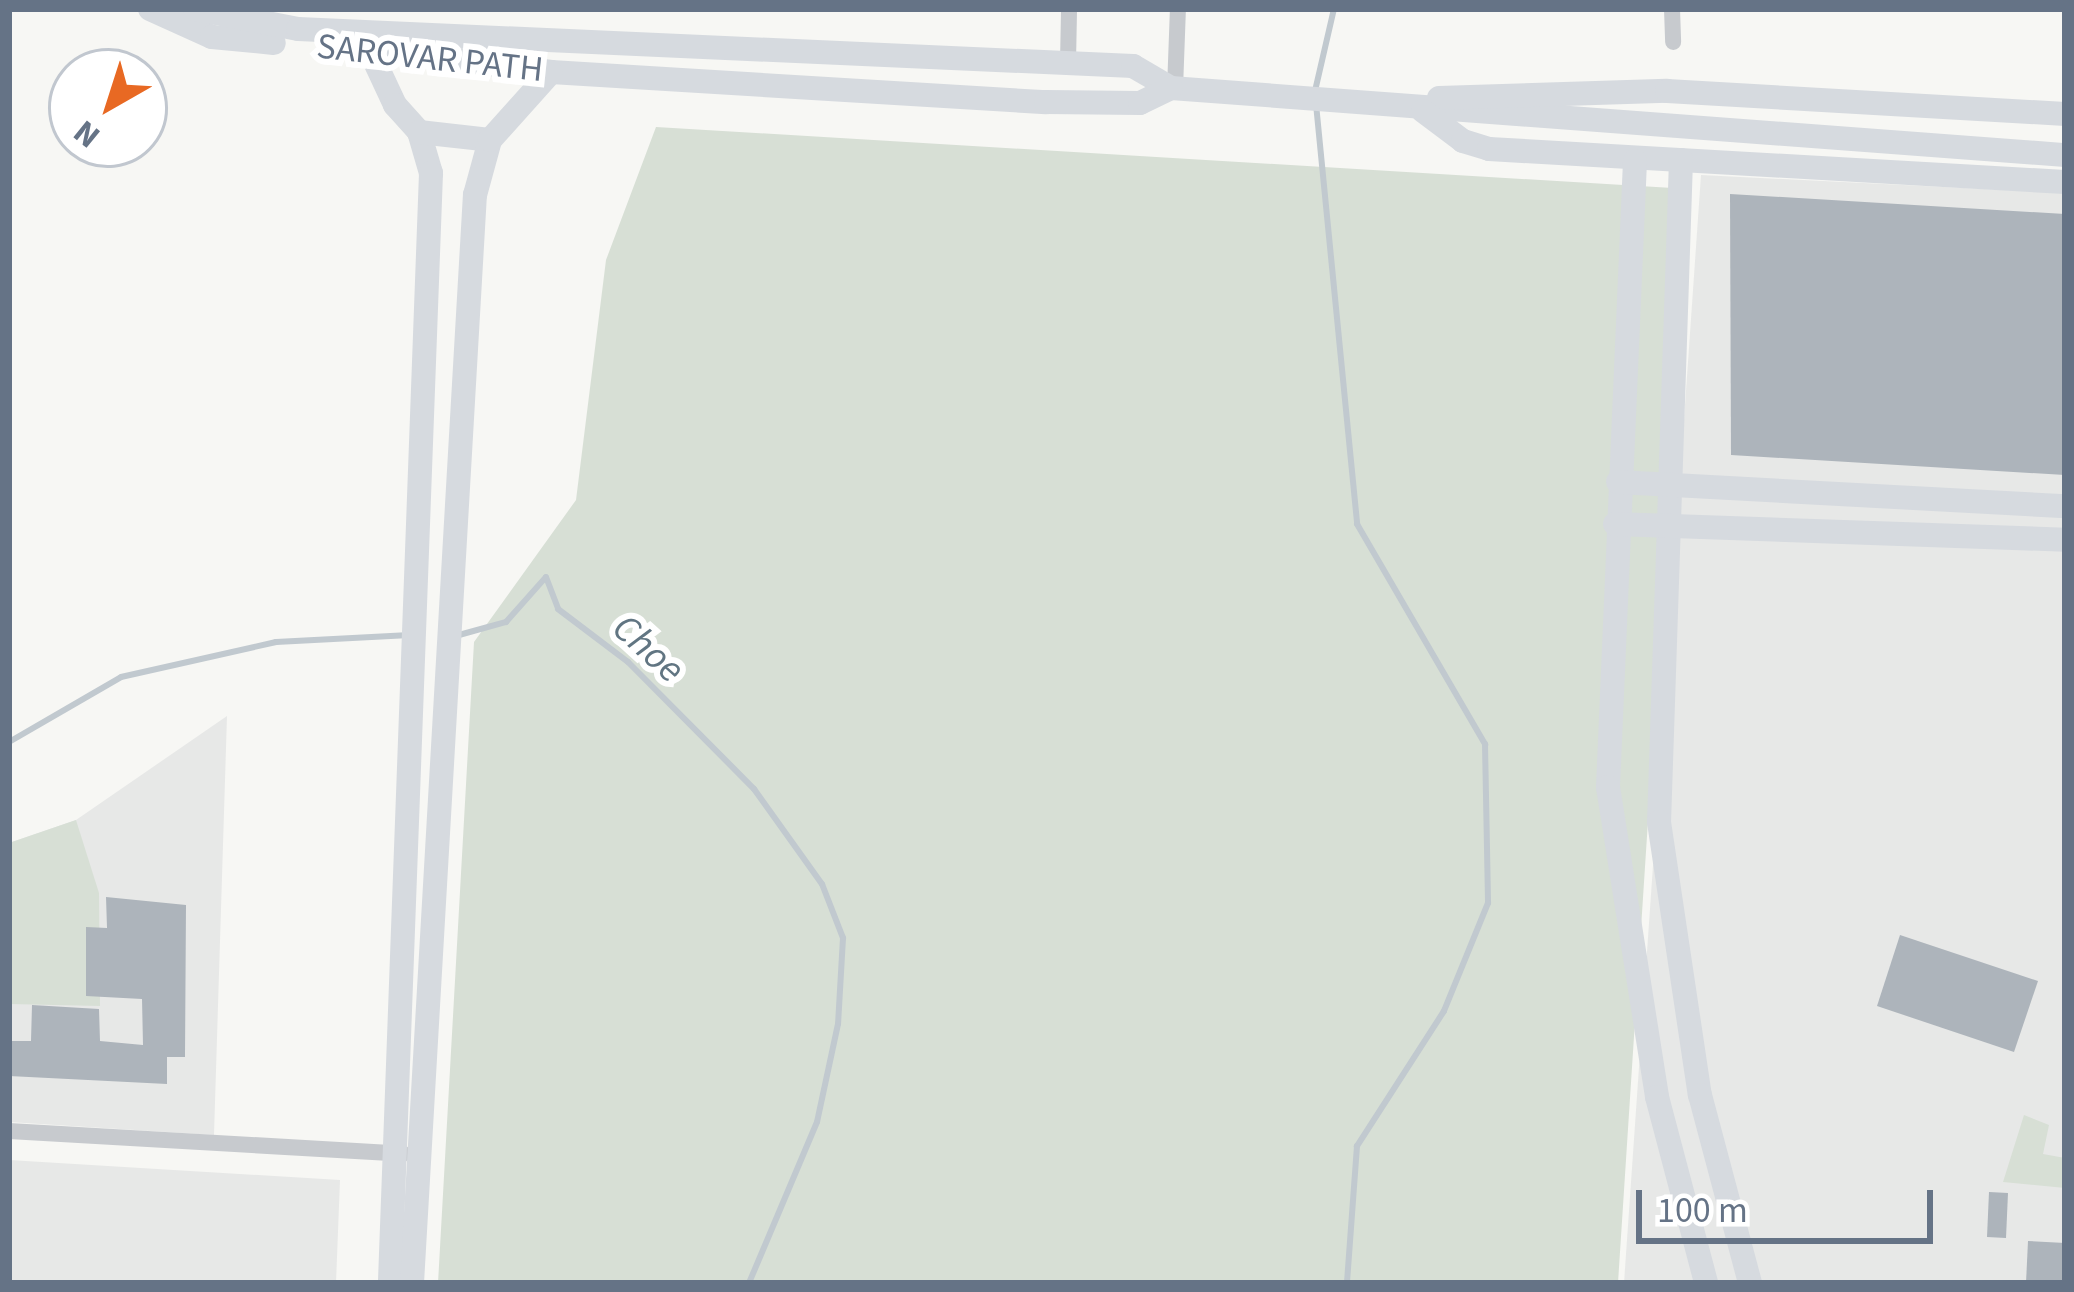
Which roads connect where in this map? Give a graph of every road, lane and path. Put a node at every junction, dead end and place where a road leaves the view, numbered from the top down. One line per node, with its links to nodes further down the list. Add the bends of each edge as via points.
1 (150, 9): 6 (main road, SAROVAR PATH, via 212,37)
2 (195, 9): 6 (main road, via 259,26)
3 (1069, 9): 8 (street)
4 (1178, 9): 10 (street)
5 (1672, 9): 7 (street)
6 (360, 29): 8 (main road); 9 (main road, SAROVAR PATH); 13 (main road, via 395,105)
7 (1673, 42)
8 (1068, 63): 10 (main road, via 1133,67)
9 (551, 72): 10 (main road, SAROVAR PATH, via 1046,102 1140,103); 14 (main road)
10 (1173, 88): 11 (main road)
11 (1414, 110): 12 (main road, via 1419,98 1667,91); 15 (main road); 16 (main road, via 1473,146)
12 (2065, 114)
13 (419, 132): 14 (main road); 29 (main road, via 431,172)
14 (490, 140): 30 (main road, via 475,195)
15 (2065, 155)
16 (1635, 160): 17 (main road); 19 (main road)
17 (1682, 160): 18 (main road); 20 (main road)
18 (2065, 182)
19 (1618, 482): 20 (main road); 24 (main road)
20 (1668, 484): 21 (main road); 25 (main road)
21 (1780, 487): 22 (main road); 26 (main road)
22 (2036, 504): 23 (main road); 27 (main road)
23 (2065, 506)
24 (1615, 524): 25 (main road); 37 (main road, via 1610,809 1657,1097)
25 (1666, 524): 26 (main road); 38 (main road, via 1660,844 1700,1095)
26 (1778, 527): 27 (main road)
27 (2035, 538): 28 (main road)
28 (2065, 540)
29 (418, 590): 30 (main road); 31 (main road)
30 (452, 592): 32 (main road)
31 (410, 854): 32 (main road); 34 (main road)
32 (436, 855): 34 (main road)
33 (9, 1131): 34 (street)
34 (408, 1155): 35 (main road); 36 (main road)
35 (390, 1283)
36 (412, 1283)
37 (1706, 1283)
38 (1750, 1283)

